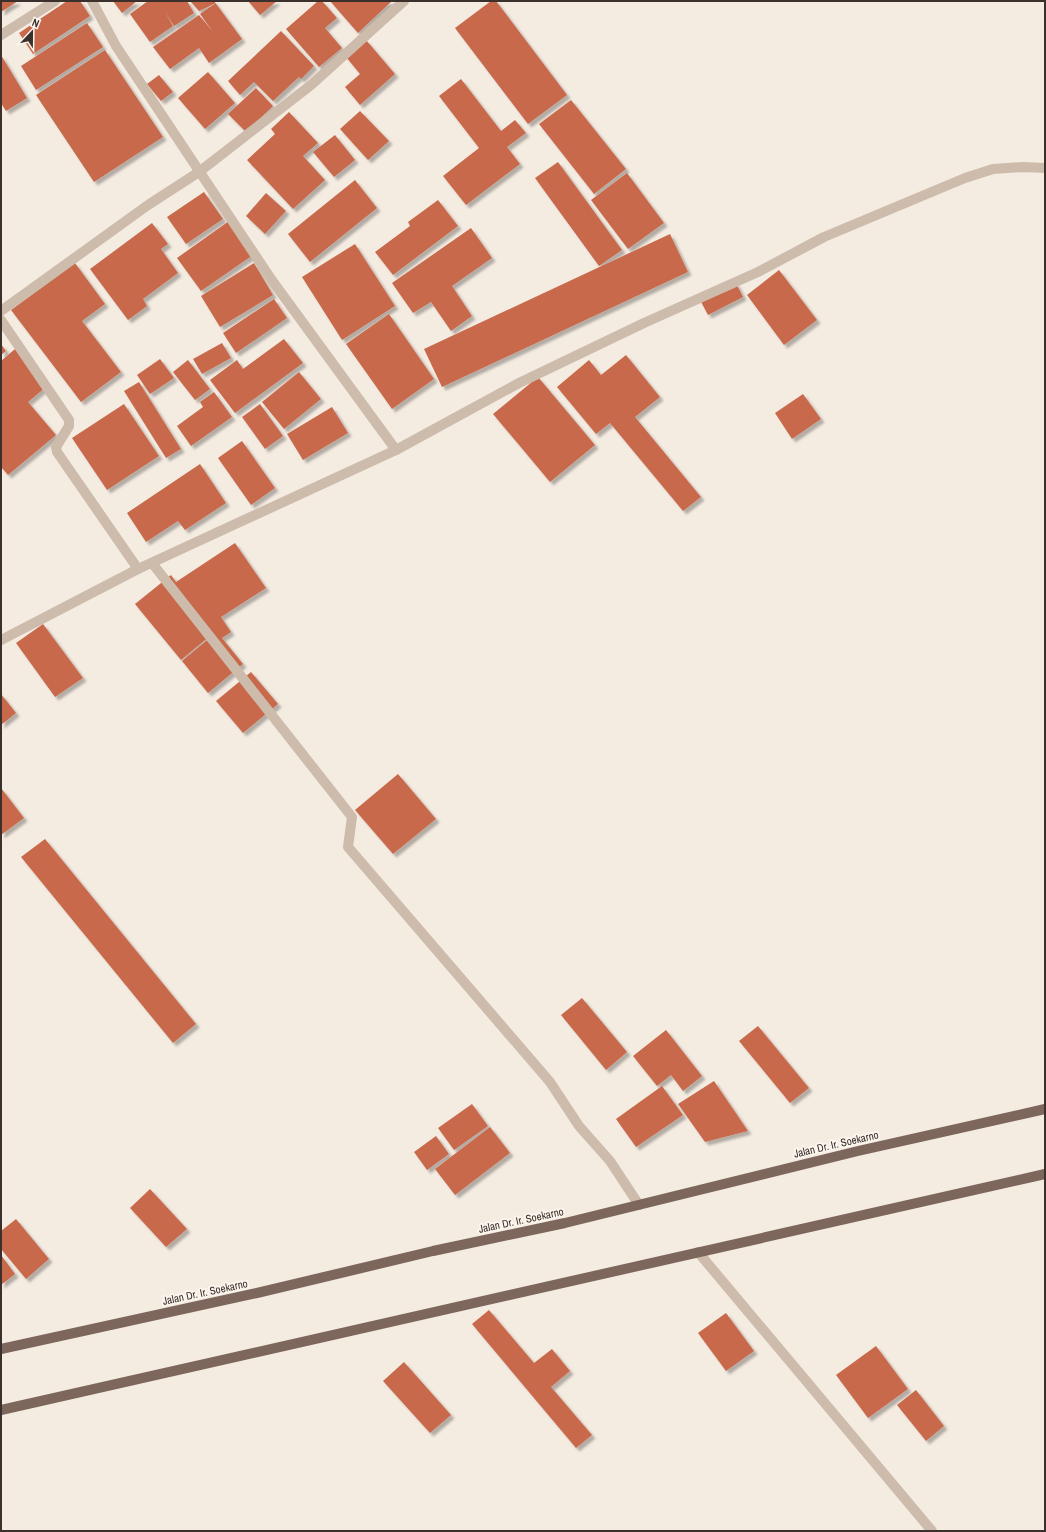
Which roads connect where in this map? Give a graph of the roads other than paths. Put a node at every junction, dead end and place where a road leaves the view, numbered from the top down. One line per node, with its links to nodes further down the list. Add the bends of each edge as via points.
1 (55, 1): 4 (street)
2 (92, 1): 6 (street, via 116,46)
3 (404, 1): 6 (street, via 311,85)
4 (1, 35)
5 (1045, 168): 9 (street, via 993,168 824,237 758,272 644,323 519,384)
6 (199, 172): 7 (street, via 148,205); 9 (street, via 271,279)
7 (1, 311)
8 (1, 320): 11 (street, via 69,420 69,426 56,447 57,452)
9 (396, 450): 10 (street)
10 (152, 563): 11 (street); 15 (street, via 352,817 348,847 550,1082 579,1126 610,1160)
11 (138, 569): 12 (street)
12 (1, 640)
13 (1045, 1109): 15 (main road, Jalan Dr. Ir. Soekarno, via 858,1151)
14 (1045, 1174): 16 (main road)
15 (640, 1205): 17 (main road, Jalan Dr. Ir. Soekarno)
16 (698, 1252): 18 (main road); 19 (street)
17 (1, 1349)
18 (1, 1410)
19 (932, 1531)

